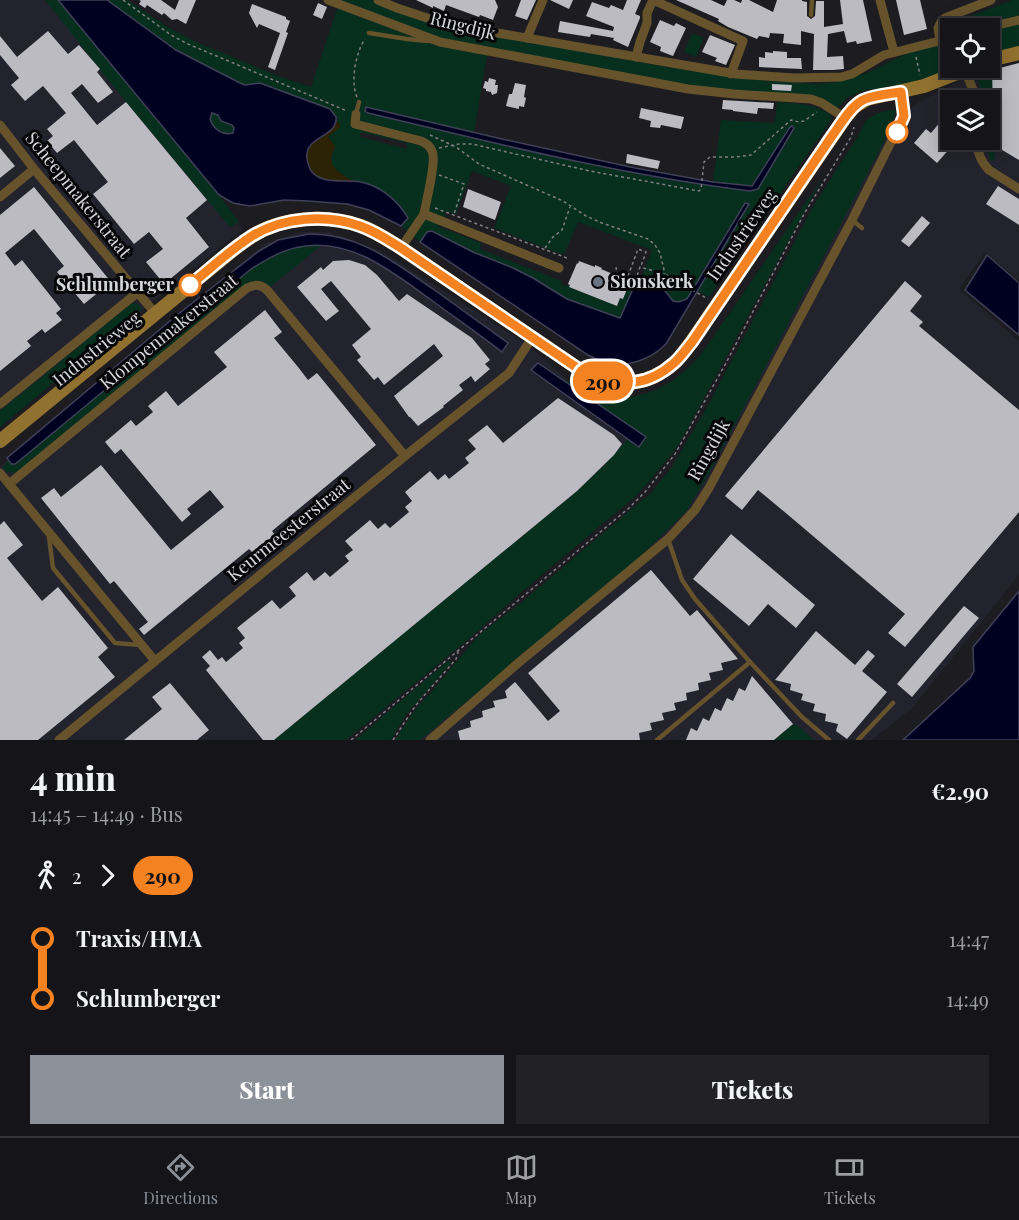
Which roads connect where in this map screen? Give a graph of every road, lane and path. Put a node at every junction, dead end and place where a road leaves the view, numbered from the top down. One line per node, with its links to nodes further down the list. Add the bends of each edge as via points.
1 (123, 0): 30 (path, via 188,44)
2 (328, 0): 18 (street, Ringdijk)
3 (378, 0): 9 (street)
4 (543, 0): 16 (street)
5 (653, 0): 22 (street); 24 (street, via 743,41)
6 (812, 0): 10 (lane)
7 (880, 0): 20 (street)
8 (991, 0): 11 (street)
9 (399, 4): 16 (street, via 430,19)
10 (811, 15)
11 (946, 18)
12 (1019, 20): 14 (street)
13 (940, 24): 17 (street)
14 (1000, 25)
15 (369, 33): 18 (lane); 28 (path, via 357,57 354,93)
16 (527, 38): 22 (street)
17 (940, 40): 19 (street)
18 (440, 42): 31 (street, Ringdijk, via 688,89 811,99)
19 (913, 47): 20 (street); 25 (path)
20 (894, 52): 24 (street, via 841,77)
21 (1019, 53): 23 (street)
22 (636, 57): 24 (street)
23 (1000, 58)
24 (731, 74)
25 (920, 76)
26 (946, 78): 27 (street)
27 (901, 92): 31 (street, via 861,101); 44 (street, Ringdijk, via 904,116)
28 (359, 102): 30 (lane)
29 (816, 113): 34 (path, via 804,121 791,120 751,155 707,159 699,191 472,144)
30 (356, 114): 36 (street, via 356,124 424,142)
31 (848, 121): 58 (street, Industrieweg, via 675,363 640,381 607,382 589,376); 67 (path, via 854,129 851,136 804,214 675,454 629,508)
32 (0, 125): 37 (street, Scheepmakerstraat)
33 (427, 134): 34 (path)
34 (452, 144): 36 (path); 41 (path, via 479,164)
35 (978, 150): 39 (street, via 989,170)
36 (432, 151): 38 (street)
37 (34, 169): 40 (street); 55 (street, Scheepmakerstraat)
38 (432, 173): 42 (street); 43 (path, via 464,184)
39 (1019, 189)
40 (0, 197)
41 (570, 207): 47 (path, via 562,230); 53 (path, via 648,239 660,253)
42 (425, 209): 43 (path); 46 (street); 49 (street)
43 (453, 215): 47 (path)
44 (852, 220): 45 (lane); 65 (street, Ringdijk, via 709,488)
45 (862, 228)
46 (401, 248): 57 (street, Industrieweg, via 375,232 342,221 286,222 265,229 238,246); 58 (street, Industrieweg)
47 (544, 250): 48 (path); 49 (path)
48 (567, 258)
49 (540, 261): 52 (street)
50 (616, 267): 54 (path, via 617,273)
51 (640, 267): 53 (path); 54 (path, via 636,279); 54 (path, via 646,252 638,249)
52 (559, 268)
53 (665, 274): 56 (path)
54 (628, 276)
55 (137, 293): 57 (street, Scheepmakerstraat); 59 (street)
56 (710, 300)
57 (155, 313): 60 (street, Industrieweg)
58 (532, 338): 61 (street, Keurmeesterstraat, via 509,373)
59 (0, 404)
60 (0, 441)
61 (405, 456): 63 (street, Klompenmakerstraat, via 258,284 247,288); 68 (street, Keurmeesterstraat)
62 (0, 473): 63 (street)
63 (9, 484): 64 (street)
64 (49, 531): 66 (street); 66 (lane, via 53,568 115,643)
65 (668, 539): 69 (lane, via 682,580); 74 (street, Ringdijk)
66 (142, 645): 68 (street)
67 (460, 649): 72 (path); 73 (path)
68 (155, 661): 71 (street, Keurmeesterstraat)
69 (750, 662): 75 (lane); 76 (lane)
70 (893, 703): 77 (lane)
71 (59, 740)
72 (351, 740)
73 (393, 740)
74 (429, 740)
75 (657, 740)
76 (829, 740)
77 (858, 740)

